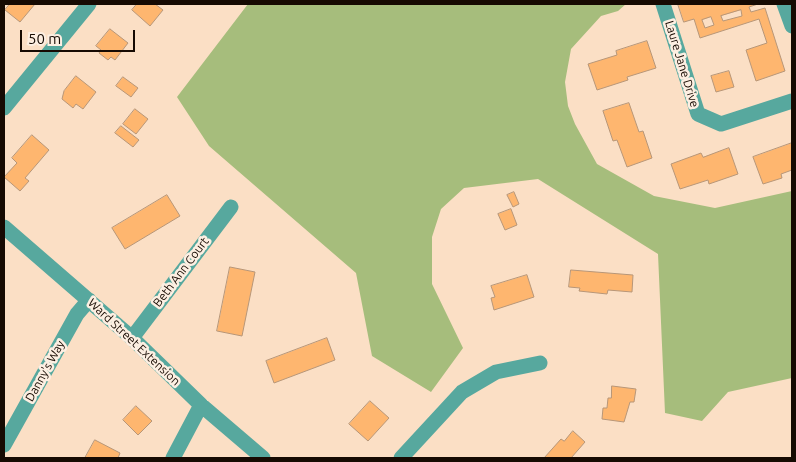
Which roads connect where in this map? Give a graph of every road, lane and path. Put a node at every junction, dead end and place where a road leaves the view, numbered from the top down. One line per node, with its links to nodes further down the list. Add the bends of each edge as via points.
1 (89, 4): 6 (street)
2 (663, 4): 5 (street, Laure Jane Drive, via 698,114 721,124)
3 (784, 4): 4 (street)
4 (792, 26)
5 (792, 100)
6 (4, 108)
7 (231, 207): 10 (street, Beth Ann Court)
8 (4, 227): 9 (street, Ward Street Extension)
9 (89, 300): 10 (street, Ward Street Extension); 13 (street, Danny's Way, via 77,314)
10 (132, 338): 12 (street, Ward Street Extension)
11 (540, 363): 16 (street, via 496,372 462,392)
12 (202, 405): 14 (street); 15 (street, Ward Street Extension)
13 (4, 445)
14 (173, 458)
15 (263, 458)
16 (400, 458)

